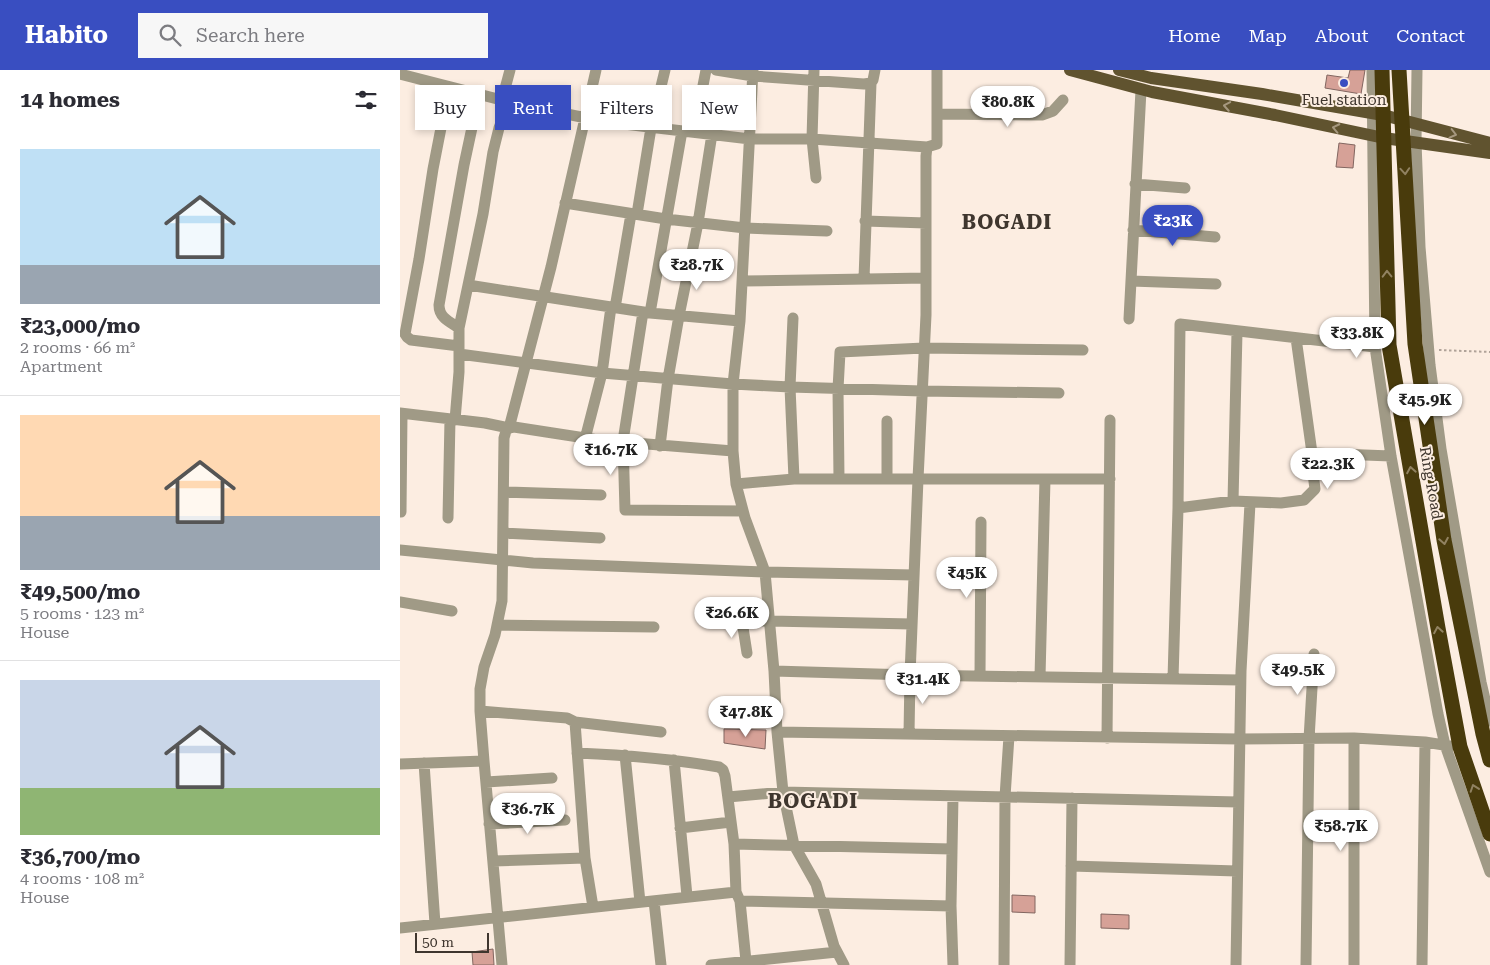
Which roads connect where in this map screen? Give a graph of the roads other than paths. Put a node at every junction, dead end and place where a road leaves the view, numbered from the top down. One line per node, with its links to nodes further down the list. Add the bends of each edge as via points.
1 (510, 70): 20 (street)
2 (596, 70): 21 (street)
3 (665, 70): 22 (street)
4 (706, 70): 34 (street)
5 (716, 70): 15 (street)
6 (875, 70): 18 (street)
7 (937, 70): 25 (street)
8 (1070, 70): 23 (main road)
9 (1119, 70): 16 (main road)
10 (1372, 70): 26 (street)
11 (1382, 70): 26 (highway, Ring Road)
12 (1398, 70): 27 (highway, Ring Road)
13 (1417, 70): 27 (street)
14 (404, 73): 19 (street)
15 (753, 73): 17 (street); 37 (street)
16 (1146, 73): 26 (main road)
17 (813, 76): 18 (street); 38 (street)
18 (871, 83): 40 (street)
19 (443, 85)
20 (508, 85)
21 (593, 85)
22 (661, 85)
23 (1141, 90): 36 (main road, one-way to 23); 45 (street)
24 (1063, 100): 25 (street, via 1053,111 1042,115)
25 (937, 114): 42 (street, via 937,144)
26 (1377, 114): 27 (main road); 36 (highway, Ring Road)
27 (1409, 122): 39 (highway, Ring Road); 41 (main road, one-way to 41)
28 (441, 130): 77 (street, via 405,334 411,340)
29 (472, 130): 72 (street, via 439,305 439,313)
30 (498, 130): 62 (street)
31 (583, 130): 47 (street)
32 (651, 130): 48 (street)
33 (670, 130): 34 (street)
34 (688, 132): 35 (street); 49 (street)
35 (712, 134): 37 (street); 51 (street)
36 (1378, 137): 39 (main road); 64 (highway, Ring Road)
37 (750, 139): 38 (street); 53 (street)
38 (812, 139): 40 (street); 44 (street)
39 (1409, 141): 43 (main road); 70 (highway, Ring Road)
40 (869, 143): 42 (street); 50 (street)
41 (1490, 143)
42 (926, 147): 52 (street)
43 (1490, 153)
44 (816, 178)
45 (1136, 184): 46 (street); 54 (street)
46 (1185, 188)
47 (565, 203): 48 (street); 63 (street)
48 (634, 214): 49 (street); 65 (street)
49 (666, 219): 51 (street); 66 (street)
50 (865, 221): 52 (street); 58 (street)
51 (698, 223): 53 (street); 67 (street)
52 (926, 223): 57 (street)
53 (745, 228): 55 (street); 59 (street)
54 (1133, 230): 56 (street); 60 (street)
55 (827, 231)
56 (1215, 237)
57 (926, 278): 58 (street); 76 (street)
58 (864, 279): 59 (street)
59 (742, 281): 71 (street)
60 (1131, 281): 61 (street); 69 (street)
61 (1216, 284)
62 (468, 285): 63 (street); 72 (street)
63 (543, 296): 65 (street); 79 (street)
64 (1381, 296): 75 (street); 149 (highway, Ring Road, one-way to 64)
65 (613, 307): 66 (street); 80 (street)
66 (646, 313): 67 (street); 81 (street)
67 (679, 316): 71 (street); 82 (street)
68 (793, 318): 84 (street)
69 (1129, 319)
70 (1420, 320): 96 (street, via 1429,350); 96 (highway, Ring Road, via 1415,344)
71 (740, 321): 83 (street)
72 (459, 328): 77 (street)
73 (1237, 332): 74 (street); 109 (street); 111 (street, via 1180,324)
74 (1296, 338): 75 (street); 98 (street)
75 (1375, 347): 99 (street)
76 (924, 348): 78 (street); 85 (street, via 840,352); 86 (street)
77 (459, 350): 79 (street); 89 (street)
78 (1083, 350)
79 (526, 363): 80 (street); 92 (street)
80 (602, 374): 81 (street); 93 (street)
81 (633, 376): 82 (street); 94 (street)
82 (668, 379): 83 (street); 95 (street)
83 (733, 384): 84 (street); 97 (street)
84 (790, 387): 85 (street); 100 (street)
85 (838, 389): 86 (street); 101 (street)
86 (922, 392): 87 (street); 103 (street)
87 (1059, 393)
88 (401, 413): 89 (street); 113 (street)
89 (452, 419): 92 (street); 114 (street)
90 (1110, 420): 105 (street)
91 (887, 421): 102 (street)
92 (509, 428): 93 (street); 107 (street, via 504,438)
93 (585, 439): 94 (street)
94 (624, 442): 95 (street); 112 (street, via 625,510)
95 (660, 446): 97 (street)
96 (1436, 449): 138 (street); 153 (highway, Ring Road, one-way to 153, via 1444,540)
97 (733, 451): 106 (street)
98 (1312, 453): 99 (street); 110 (street, via 1314,489 1304,500)
99 (1392, 456): 149 (street, via 1428,660)
100 (794, 479): 101 (street); 106 (street)
101 (840, 479): 102 (street)
102 (887, 479): 103 (street)
103 (918, 479): 104 (street); 121 (street)
104 (1045, 479): 105 (street); 133 (street)
105 (1110, 479): 134 (street)
106 (736, 484): 112 (street)
107 (504, 492): 108 (street); 116 (street)
108 (600, 495)
109 (1233, 501): 110 (street); 111 (street)
110 (1250, 503): 136 (street)
111 (1178, 508): 135 (street)
112 (743, 510): 120 (street)
113 (401, 512)
114 (448, 518)
115 (980, 522): 132 (street)
116 (503, 534): 117 (street); 119 (street)
117 (600, 538)
118 (400, 550): 119 (street)
119 (503, 560): 120 (street); 126 (street)
120 (765, 572): 121 (street); 124 (street)
121 (914, 575): 125 (street)
122 (400, 602): 123 (street)
123 (452, 611)
124 (770, 621): 125 (street); 128 (street, via 738,621); 130 (street)
125 (912, 624): 131 (street)
126 (498, 625): 127 (street); 137 (street, via 484,667)
127 (654, 627)
128 (747, 654)
129 (1314, 654): 147 (street)
130 (774, 671): 131 (street); 141 (street)
131 (910, 675): 132 (street); 142 (street)
132 (980, 676): 133 (street)
133 (1040, 677): 134 (street)
134 (1108, 679): 135 (street); 144 (street)
135 (1173, 679): 136 (street)
136 (1240, 680): 146 (street)
137 (480, 710): 139 (street, via 567,718); 154 (street)
138 (1490, 721)
139 (575, 722): 140 (street); 150 (street)
140 (661, 732)
141 (777, 732): 142 (street); 159 (street)
142 (909, 734): 143 (street)
143 (1009, 736): 144 (street); 162 (street)
144 (1107, 738): 146 (street)
145 (1354, 738): 147 (street); 148 (street); 199 (street)
146 (1239, 739): 147 (street); 164 (street)
147 (1309, 739): 198 (street)
148 (1425, 742): 149 (street); 200 (street)
149 (1452, 746): 169 (highway, Ring Road, one-way to 149); 177 (street)
150 (577, 753): 151 (street); 173 (street)
151 (625, 755): 152 (street); 181 (street)
152 (674, 760): 161 (street, via 719,767 725,776); 168 (street)
153 (1490, 760)
154 (484, 761): 155 (street); 158 (street)
155 (424, 763): 156 (street); 186 (street)
156 (400, 764)
157 (552, 778): 158 (street)
158 (486, 782): 167 (street)
159 (783, 792): 160 (street); 161 (street); 171 (street)
160 (953, 796): 162 (street); 172 (street)
161 (728, 797): 166 (street)
162 (1004, 797): 163 (street); 195 (street)
163 (1072, 798): 164 (street); 175 (street)
164 (1238, 802): 176 (street)
165 (565, 820): 167 (street)
166 (731, 822): 168 (street); 170 (street)
167 (490, 824): 174 (street)
168 (680, 828): 178 (street)
169 (1490, 834)
170 (734, 844): 171 (street); 179 (street)
171 (794, 846): 172 (street); 182 (street, via 816,884)
172 (952, 848): 183 (street)
173 (585, 858): 174 (street); 184 (street)
174 (492, 861): 185 (street)
175 (1071, 866): 176 (street); 196 (street)
176 (1237, 871): 197 (street)
177 (1490, 872)
178 (687, 896): 179 (street); 180 (street)
179 (738, 896): 182 (street); 189 (street)
180 (654, 901): 181 (street); 191 (street)
181 (640, 902): 184 (street)
182 (822, 904): 183 (street); 188 (street)
183 (951, 906): 194 (street)
184 (593, 907): 185 (street)
185 (497, 918): 186 (street); 190 (street)
186 (435, 924): 187 (street)
187 (400, 928)
188 (837, 952): 189 (street); 193 (street)
189 (746, 961): 192 (street)
190 (502, 965)
191 (661, 965)
192 (711, 965)
193 (844, 965)
194 (953, 965)
195 (1004, 965)
196 (1070, 965)
197 (1236, 965)
198 (1306, 965)
199 (1354, 965)
200 (1422, 965)

